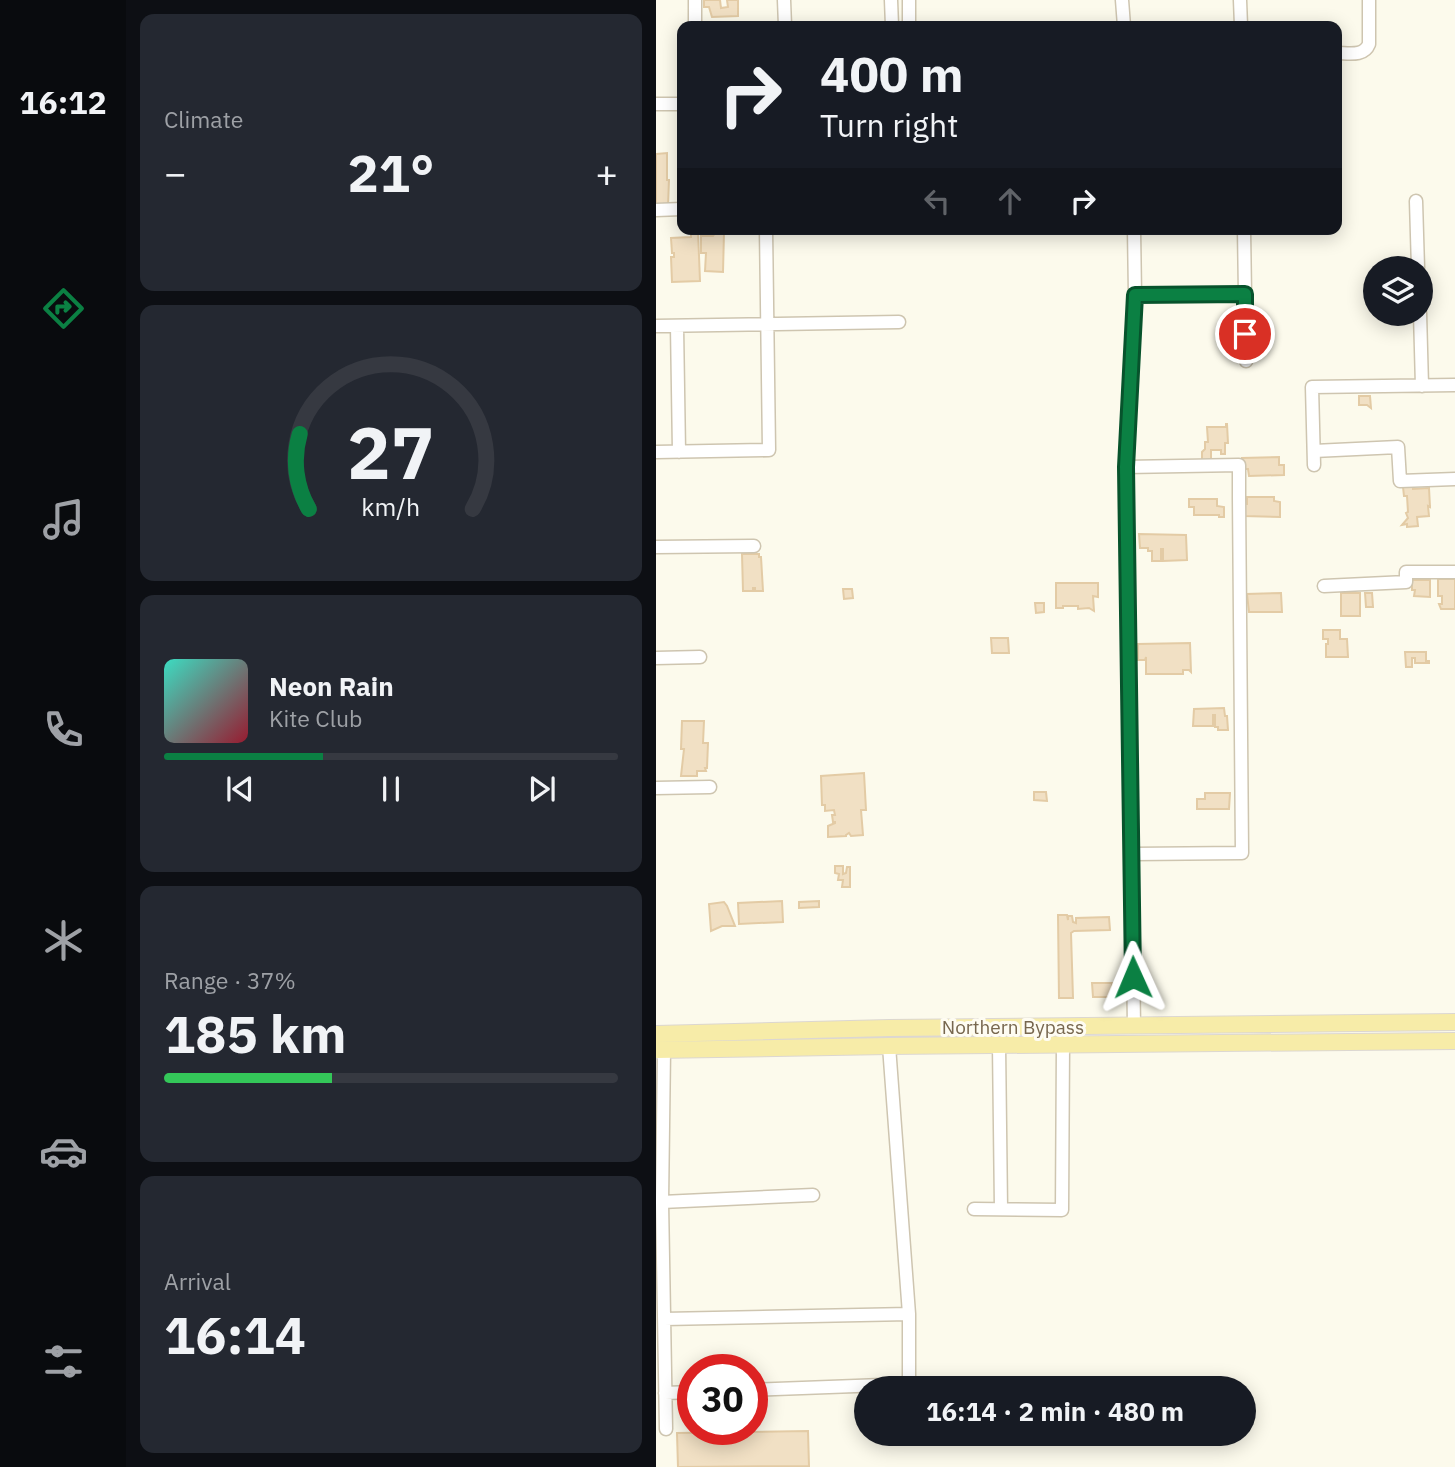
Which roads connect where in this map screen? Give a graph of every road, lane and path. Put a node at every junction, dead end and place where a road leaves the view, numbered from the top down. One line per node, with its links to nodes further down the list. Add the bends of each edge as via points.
1 (695, 0): 8 (street)
2 (784, 0): 9 (street)
3 (891, 0): 10 (street)
4 (909, 0): 11 (street)
5 (1122, 0): 12 (street)
6 (1240, 0): 13 (street)
7 (1369, 0): 14 (street, via 1367,50)
8 (695, 21)
9 (785, 21)
10 (892, 21)
11 (909, 21)
12 (1124, 21)
13 (1241, 21)
14 (1342, 53)
15 (656, 104): 16 (street)
16 (677, 104)
17 (1416, 201): 23 (street)
18 (677, 209): 19 (street)
19 (656, 210)
20 (766, 235): 27 (street)
21 (1134, 235): 25 (street)
22 (1244, 235): 24 (street)
23 (1418, 256)
24 (1245, 294): 25 (street); 31 (street)
25 (1135, 295): 38 (street)
26 (899, 322): 27 (street)
27 (767, 324): 29 (street); 36 (street, via 769,450)
28 (656, 326): 29 (street)
29 (677, 326): 36 (street)
30 (1420, 326): 33 (street)
31 (1246, 361)
32 (1455, 385): 33 (street)
33 (1422, 386): 34 (street, via 1312,387)
34 (1313, 451): 37 (street); 39 (street, via 1398,447 1400,481)
35 (656, 452): 36 (street)
36 (679, 452)
37 (1314, 466)
38 (1126, 467): 48 (street); 48 (street, via 1239,466 1242,853)
39 (1455, 480)
40 (754, 546): 41 (street)
41 (656, 547)
42 (1455, 572): 43 (street, via 1406,572 1406,582)
43 (1324, 586)
44 (700, 657): 45 (street)
45 (656, 658)
46 (710, 787): 47 (street)
47 (656, 788)
48 (1132, 854): 50 (street)
49 (1455, 1022): 50 (main road, Northern Bypass)
50 (1134, 1026): 52 (main road, Northern Bypass, via 889,1028)
51 (656, 1034): 52 (main road, Northern Bypass)
52 (730, 1040): 56 (main road, Northern Bypass); 57 (main road, Northern Bypass)
53 (1455, 1041): 54 (main road, Northern Bypass)
54 (1063, 1044): 55 (main road, Northern Bypass); 61 (street, via 1062,1210)
55 (1000, 1045): 56 (main road, Northern Bypass); 61 (street)
56 (889, 1046): 62 (street)
57 (660, 1050): 59 (street)
58 (813, 1195): 59 (street)
59 (662, 1202): 63 (street)
60 (974, 1209): 61 (street)
61 (1001, 1209)
62 (909, 1314): 63 (street); 64 (street)
63 (664, 1319): 67 (street)
64 (910, 1376)
65 (854, 1387): 66 (street)
66 (768, 1390)
67 (665, 1393): 68 (street); 69 (street)
68 (677, 1393)
69 (666, 1429)

